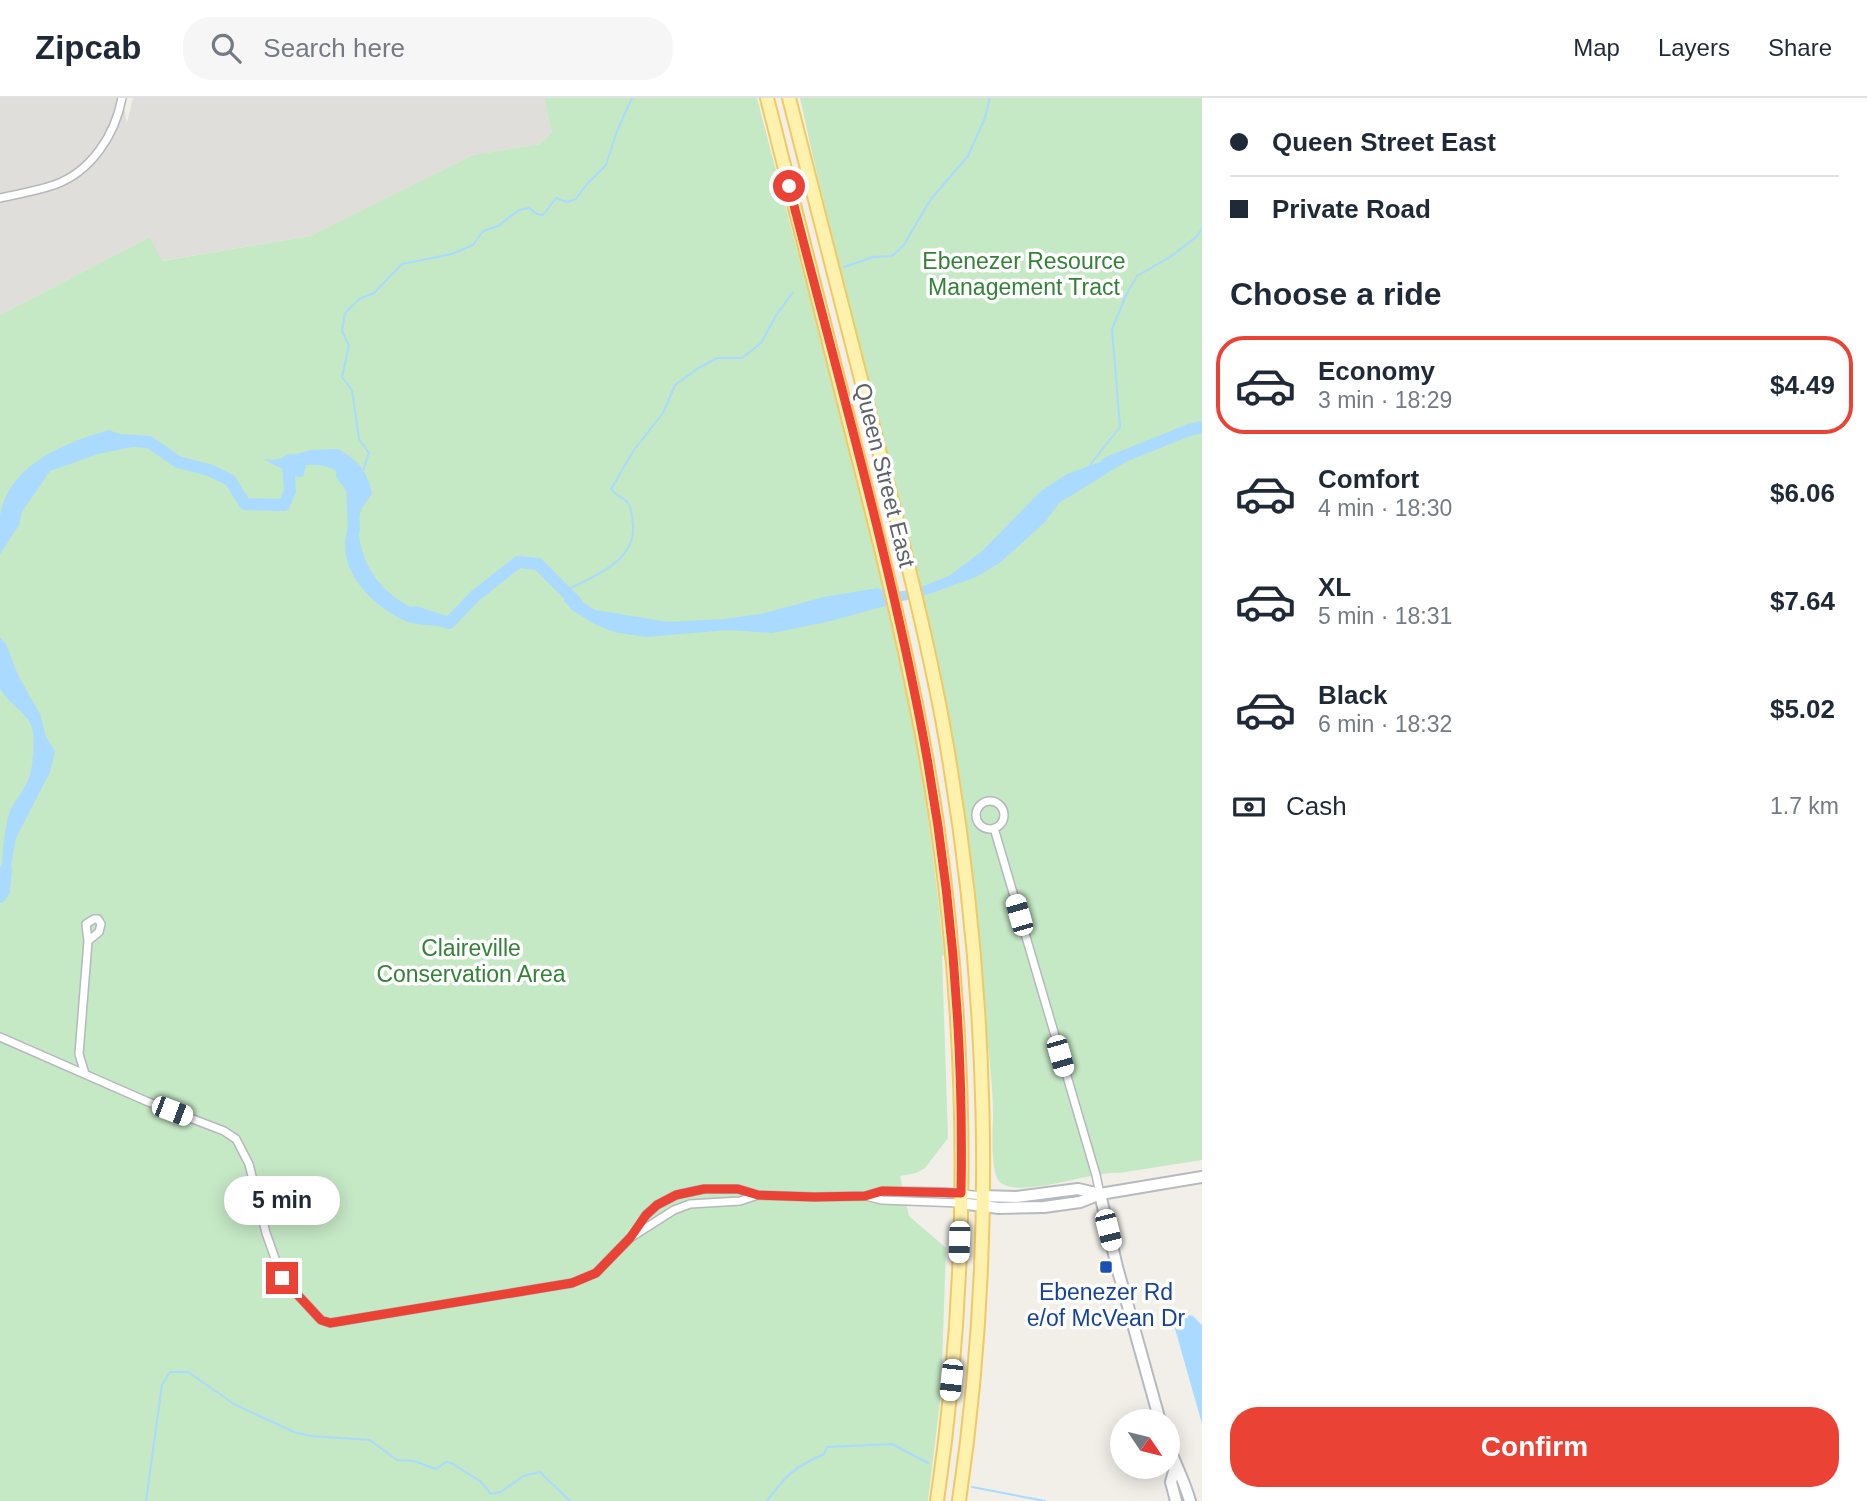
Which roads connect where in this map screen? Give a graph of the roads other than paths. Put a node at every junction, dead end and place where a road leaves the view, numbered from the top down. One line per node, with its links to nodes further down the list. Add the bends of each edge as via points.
1 (122, 98): 4 (street, via 105,144 75,174 56,184)
2 (766, 98): 12 (main road, Queen Street East, via 884,559 920,722 946,898 958,1052)
3 (789, 98): 13 (main road, Queen Street East, via 905,554 950,763 979,1046)
4 (0, 198)
5 (994, 828): 10 (street)
6 (88, 941): 8 (street, via 79,1054)
7 (0, 1037): 8 (street)
8 (85, 1074): 14 (street, via 236,1139 249,1164 282,1278 321,1320 330,1323 572,1283 596,1273)
9 (1202, 1177): 10 (main road)
10 (1100, 1194): 13 (main road, via 1044,1207 1010,1208); 15 (main road)
11 (758, 1195): 12 (street, via 865,1196 882,1191); 14 (street, via 690,1204); 14 (street, via 738,1189 676,1195 646,1215)
12 (960, 1198): 13 (main road); 18 (main road, Queen Street East, via 951,1380)
13 (982, 1201): 19 (main road, Queen Street East, via 979,1298)
14 (630, 1238)
15 (1157, 1409)
16 (1180, 1474): 21 (main road)
17 (1172, 1479): 20 (main road)
18 (937, 1501)
19 (959, 1501)
20 (1176, 1501)
21 (1189, 1501)

